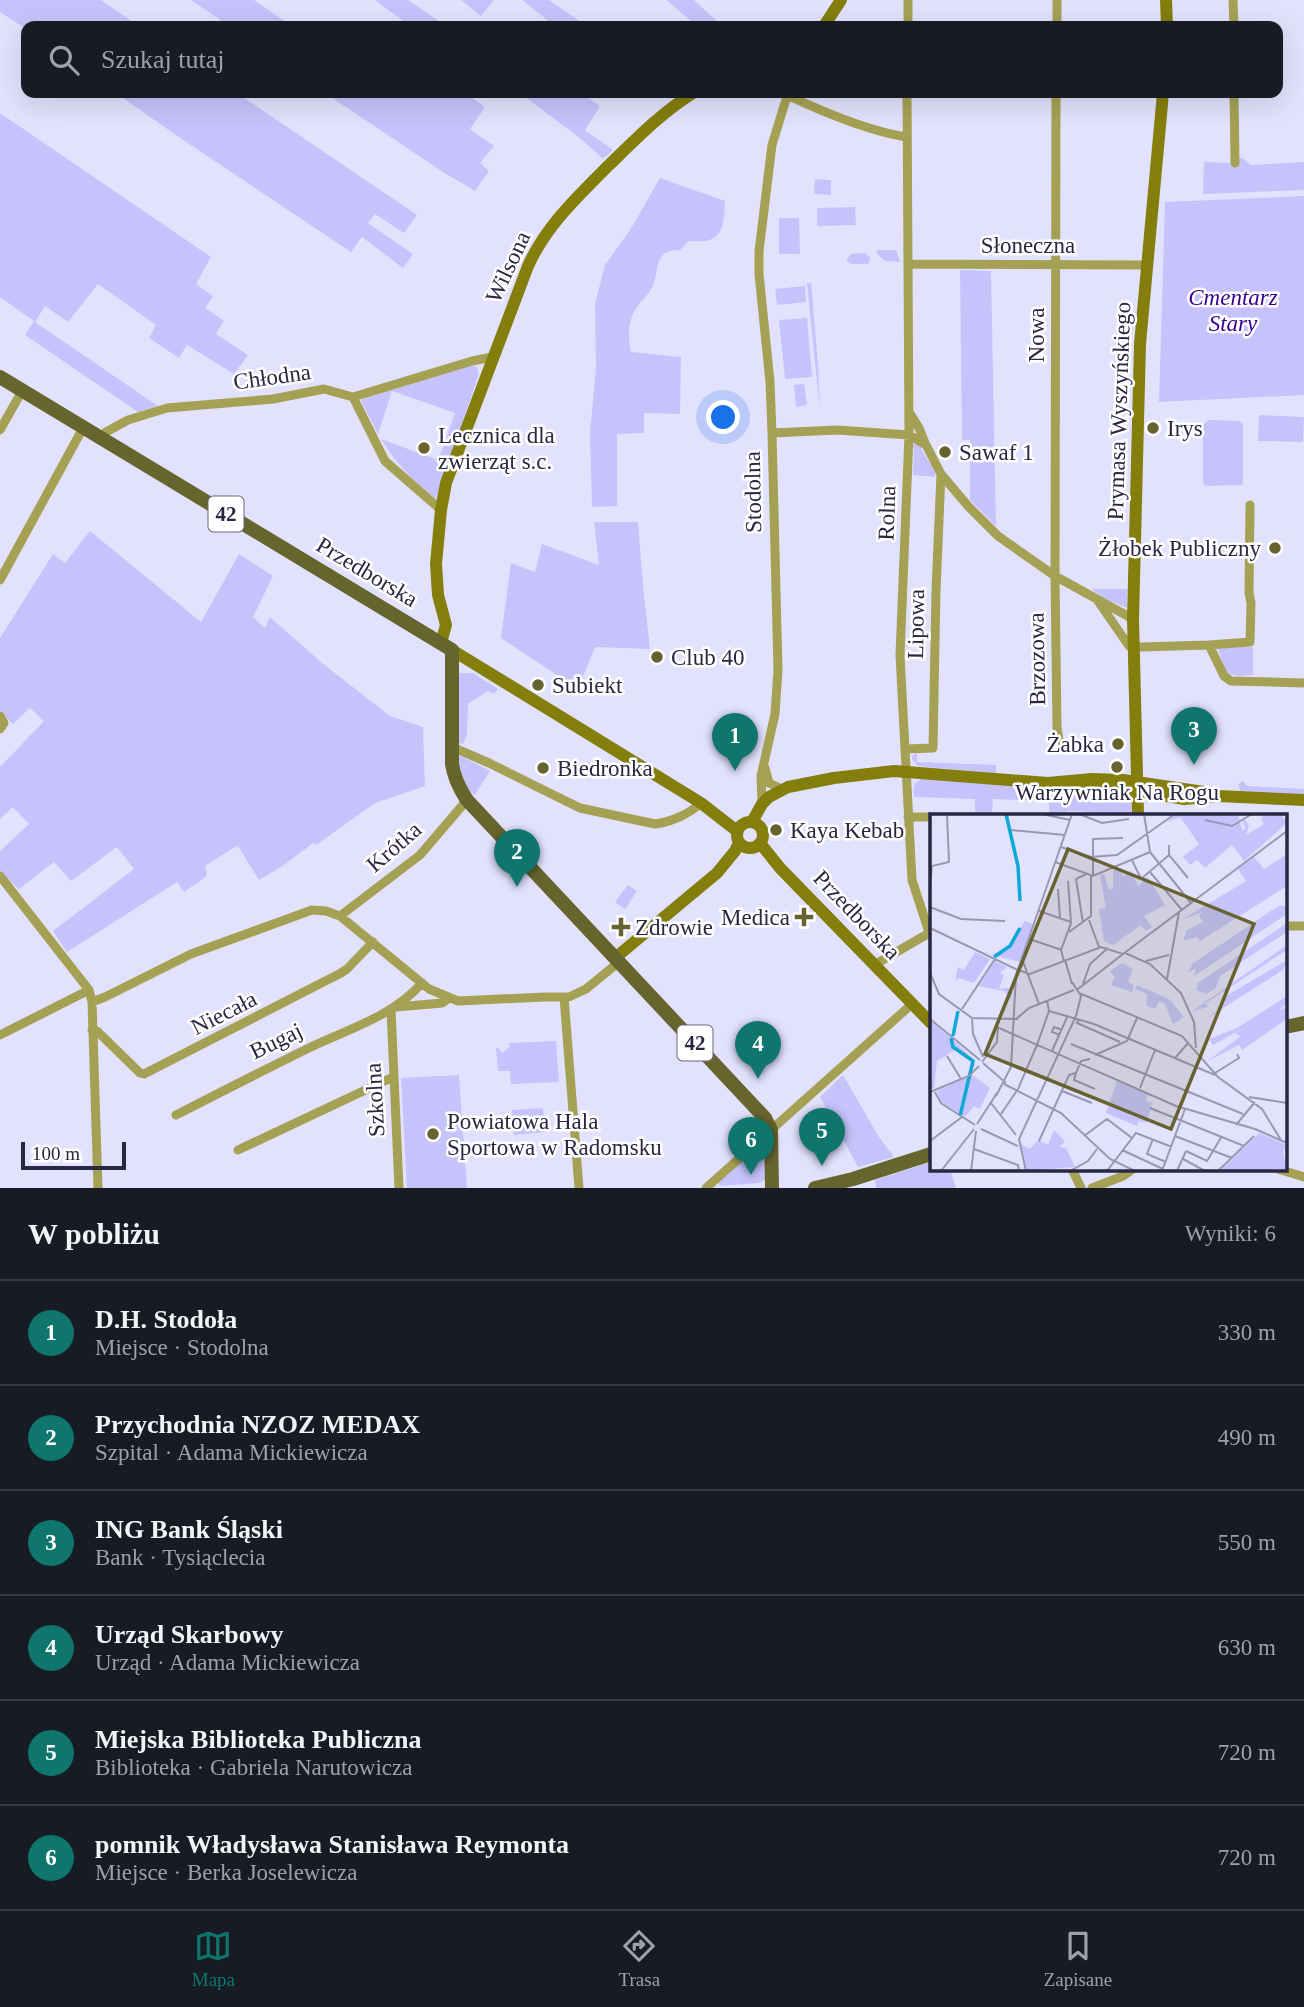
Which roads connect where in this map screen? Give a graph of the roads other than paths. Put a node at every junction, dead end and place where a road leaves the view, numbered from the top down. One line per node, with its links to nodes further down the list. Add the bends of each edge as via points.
1 (841, 0): 6 (street)
2 (908, 0): 7 (street)
3 (1057, 0): 8 (street)
4 (1166, 0): 9 (street)
5 (1233, 0): 10 (street)
6 (827, 21)
7 (908, 21)
8 (1057, 21)
9 (1167, 21)
10 (1234, 21)
11 (685, 98): 23 (street, Wilsona, via 643,132 545,234)
12 (787, 98): 30 (street, Stodolna, via 772,145 760,251)
13 (797, 98): 18 (street)
14 (907, 98): 18 (street, Rolna)
15 (1056, 98): 21 (street, Nowa)
16 (1163, 98): 22 (street, Prymasa Wyszyńskiego)
17 (1234, 98): 19 (street)
18 (906, 137): 20 (street, Rolna)
19 (1235, 163)
20 (908, 264): 21 (street, Słoneczna); 27 (street, Rolna)
21 (1055, 265): 22 (street, Słoneczna); 37 (street, Nowa)
22 (1147, 265): 40 (street, Prymasa Wyszyńskiego, via 1140,344)
23 (492, 357): 26 (street, Chłodna); 36 (street, Wilsona, via 446,483)
24 (0, 377): 25 (main road, Przedborska / 42)
25 (22, 391): 28 (main road, Przedborska / 42); 29 (street)
26 (353, 397): 32 (street, Chłodna, via 324,389 272,400 167,408 128,420); 36 (street, via 385,461)
27 (909, 412): 31 (street, Rolna); 33 (street)
28 (83, 428): 32 (main road, Przedborska / 42); 38 (street)
29 (0, 430)
30 (772, 433): 31 (street, via 837,430); 50 (street, Stodolna, via 778,670)
31 (909, 435): 33 (street); 49 (street, Rolna, via 900,654)
32 (100, 438): 42 (main road, Przedborska / 42)
33 (926, 445): 34 (street)
34 (941, 474): 37 (street, via 998,536); 49 (street, Lipowa, via 933,748)
35 (1250, 505): 41 (street, via 1250,642)
36 (441, 510): 42 (street, Wilsona, via 436,578)
37 (1055, 576): 39 (street); 47 (street, Brzozowa)
38 (0, 580)
39 (1097, 600): 40 (street); 43 (street, via 1123,640)
40 (1133, 619): 43 (street, Prymasa Wyszyńskiego)
41 (1209, 645): 43 (street); 44 (street, via 1231,681)
42 (446, 647): 48 (main road, 42); 57 (street, Przedborska)
43 (1134, 647): 52 (street, Prymasa Wyszyńskiego)
44 (1304, 683)
45 (0, 716): 46 (street, via 4,723)
46 (0, 729)
47 (1059, 740)
48 (452, 747): 54 (main road, 42, via 456,782); 57 (street, via 580,808 655,824)
49 (905, 749): 51 (street, Rolna)
50 (765, 767): 53 (street, via 769,783); 56 (street, Stodolna)
51 (905, 771): 52 (street, via 1074,788); 53 (street, via 826,779); 59 (street, Rolna)
52 (1137, 786): 55 (street, via 1184,799); 58 (street, Prymasa Wyszyńskiego)
53 (782, 789): 56 (street); 61 (street)
54 (467, 800): 63 (street, Krótka, via 421,855); 68 (main road, 42)
55 (1304, 800)
56 (762, 804): 61 (street)
57 (704, 806): 61 (street, Przedborska)
58 (1138, 814)
59 (908, 817): 60 (street); 66 (street, Rolna, via 912,880)
60 (930, 817)
61 (749, 836): 68 (street, Bugaj, via 729,866); 69 (street, Przedborska)
62 (0, 876): 71 (street)
63 (340, 916): 67 (street); 74 (street, via 319,910 302,913 191,954)
64 (1286, 926): 65 (street)
65 (1304, 926)
66 (930, 932): 69 (street)
67 (373, 942): 70 (street); 80 (street, Niecała, via 341,974 144,1074)
68 (617, 960): 72 (street, Bugaj, via 586,989); 84 (main road, 42, via 765,1118)
69 (874, 965): 75 (street, Przedborska)
70 (422, 984): 73 (street); 76 (street, Bugaj)
71 (89, 990): 74 (street); 81 (street)
72 (564, 997): 73 (street, Bugaj); 93 (street)
73 (449, 999): 76 (street, Bugaj)
74 (92, 1002): 80 (street)
75 (912, 1003): 77 (street, Przedborska); 84 (street)
76 (393, 1009): 82 (street, Szkolna); 83 (street, Bugaj)
77 (930, 1022)
78 (1304, 1023): 79 (main road)
79 (1286, 1027)
80 (92, 1030): 91 (street)
81 (0, 1035)
82 (393, 1077): 85 (street); 92 (street, Szkolna)
83 (176, 1115)
84 (771, 1130): 94 (street); 95 (main road)
85 (238, 1150)
86 (930, 1154): 96 (main road)
87 (1072, 1170): 97 (street)
88 (1130, 1170): 98 (street)
89 (1281, 1170): 90 (street)
90 (1304, 1177)
91 (98, 1188)
92 (399, 1188)
93 (579, 1188)
94 (706, 1188)
95 (772, 1188)
96 (815, 1188)
97 (1081, 1188)
98 (1092, 1188)

